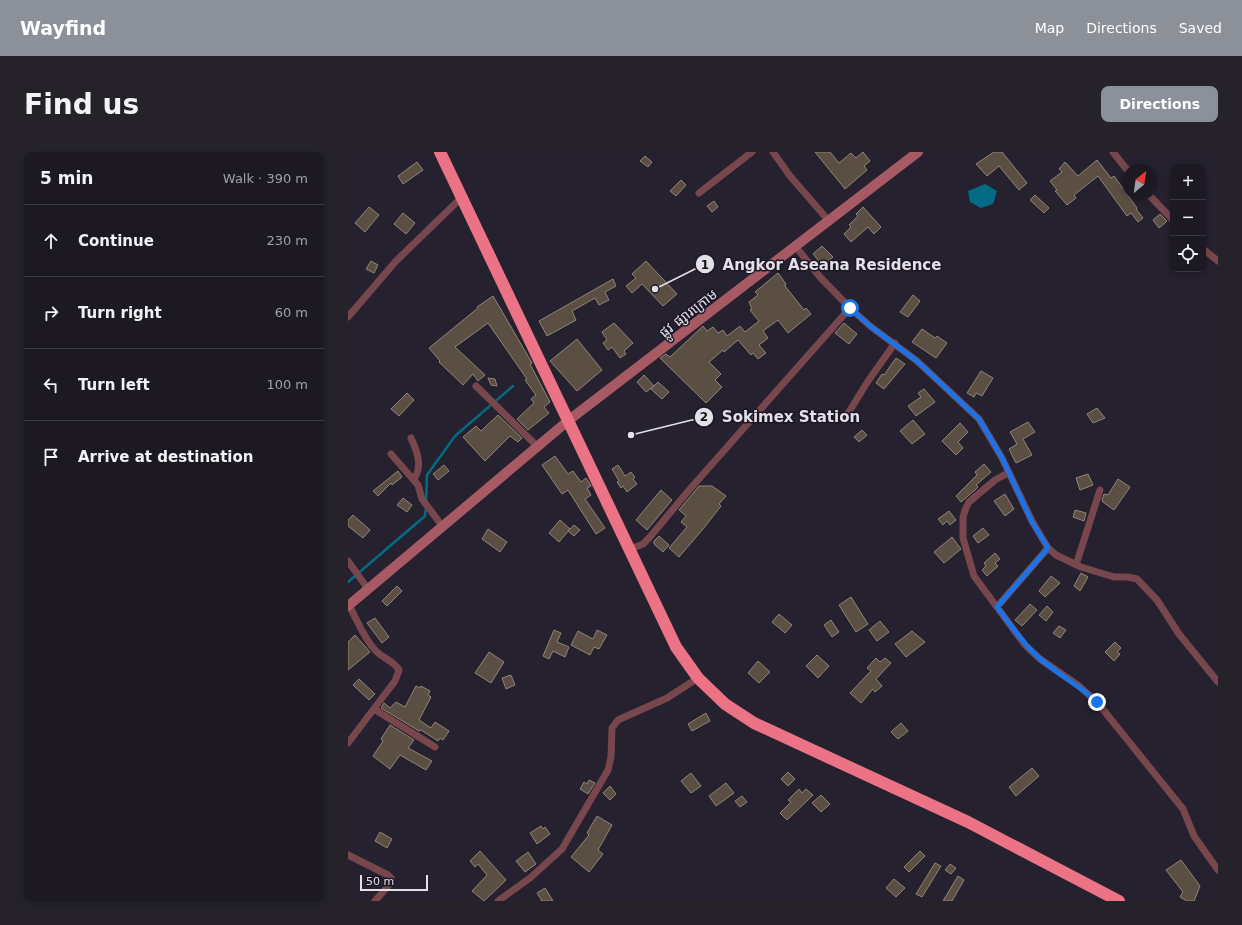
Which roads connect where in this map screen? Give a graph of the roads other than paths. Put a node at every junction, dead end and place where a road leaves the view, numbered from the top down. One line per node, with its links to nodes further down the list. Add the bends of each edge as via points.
1 (440, 152): 8 (highway)
2 (752, 152): 7 (street)
3 (773, 152): 11 (street)
4 (918, 152): 11 (main road, ផ្លូវ ផ្សារក្រោម)
5 (1113, 152): 6 (street)
6 (1122, 164)
7 (699, 193)
8 (461, 198): 16 (street, via 396,261); 19 (highway)
9 (1154, 200): 10 (street)
10 (1170, 217)
11 (829, 221): 12 (main road, ផ្លូវ ផ្សារក្រោម)
12 (796, 247): 15 (street); 19 (main road, ផ្លូវ ផ្សារក្រោម)
13 (1206, 251): 14 (street)
14 (1218, 261)
15 (850, 308): 17 (street); 29 (street, via 649,538 643,544)
16 (348, 317)
17 (895, 343): 20 (street); 24 (street, via 979,419 999,452)
18 (476, 386): 22 (street)
19 (569, 420): 22 (main road, ផ្លូវ ផ្សារក្រោម); 29 (highway)
20 (844, 420)
21 (411, 438): 25 (street, via 417,452 419,468)
22 (538, 447): 27 (main road, ផ្លូវ ផ្សារក្រោម)
23 (391, 454): 25 (street)
24 (1008, 473): 28 (street); 34 (street, via 995,480 969,502 963,517 963,538 969,564 974,576)
25 (414, 479): 27 (street, via 426,505)
26 (1100, 490): 31 (street)
27 (443, 527): 32 (main road, ផ្លូវ ផ្សារក្រោម)
28 (1048, 548): 31 (street); 34 (street)
29 (630, 549): 35 (highway, via 676,647)
30 (350, 564): 32 (street)
31 (1076, 565): 36 (street, via 1114,577 1136,579 1157,600 1179,634)
32 (368, 590): 33 (main road, ផ្លូវ ផ្សារក្រោម)
33 (349, 605): 37 (street, via 374,648 381,656 397,665 399,670 395,681)
34 (997, 607): 41 (street, via 1025,645 1097,702 1183,809 1194,836)
35 (698, 678): 43 (street, via 667,698 618,720 612,728 608,770 562,848 530,878); 44 (highway, via 725,704 754,723 968,822)
36 (1218, 682)
37 (374, 709): 38 (street); 39 (street)
38 (348, 743)
39 (435, 747)
40 (348, 855): 42 (street, via 391,878 390,885)
41 (1218, 870)
42 (375, 901)
43 (498, 901)
44 (1119, 901)

